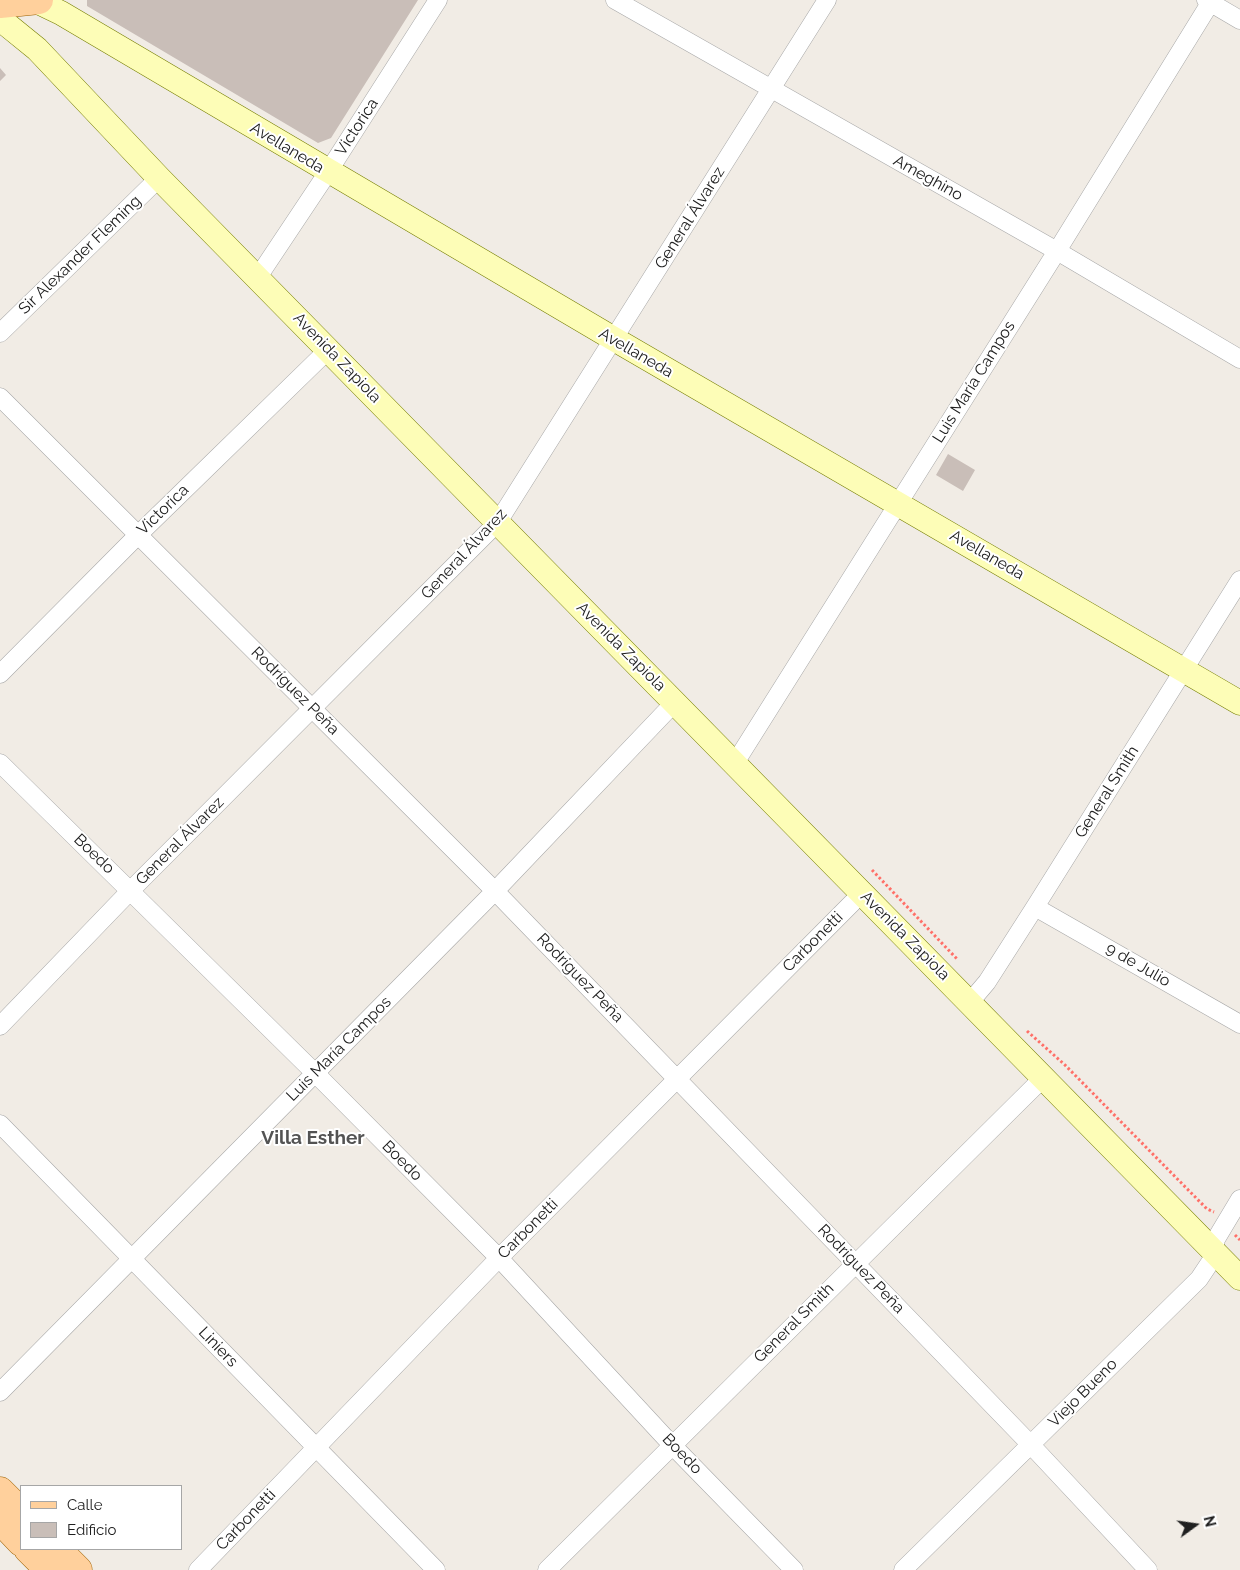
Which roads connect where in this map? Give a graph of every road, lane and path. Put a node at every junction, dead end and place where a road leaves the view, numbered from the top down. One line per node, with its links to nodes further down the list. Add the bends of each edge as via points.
1 (36, 0): 6 (main road); 10 (main road, Avellaneda)
2 (438, 0): 10 (street, Victorica)
3 (615, 0): 9 (street, Ameghino)
4 (827, 0): 9 (street, General Álvarez)
5 (1209, 1): 8 (street); 12 (street, Luis María Campos)
6 (0, 4)
7 (0, 19): 11 (main road, Avenida Zapiola, via 37,49)
8 (1240, 20)
9 (771, 90): 12 (street, Ameghino); 15 (street, General Álvarez)
10 (328, 172): 13 (street, Victorica); 15 (main road, Avellaneda)
11 (160, 178): 13 (main road, Avenida Zapiola); 14 (street, Sir Alexander Fleming)
12 (1057, 251): 17 (street, Ameghino); 19 (street, Luis María Campos)
13 (258, 277): 16 (main road, Avenida Zapiola)
14 (0, 333)
15 (614, 340): 19 (main road, Avellaneda); 20 (street, General Álvarez)
16 (329, 349): 20 (main road, Avenida Zapiola); 21 (street, Victorica)
17 (1240, 360)
18 (0, 397): 21 (street, Rodríguez Peña)
19 (898, 503): 23 (main road, Avellaneda); 29 (street, Luis María Campos)
20 (498, 522): 25 (main road, Avenida Zapiola); 27 (street, General Álvarez)
21 (138, 535): 24 (street, Victorica); 27 (street, Rodríguez Peña)
22 (1240, 580): 23 (street, General Smith)
23 (1184, 670): 26 (main road, Avellaneda); 34 (street, General Smith)
24 (0, 674)
25 (675, 702): 29 (main road, Avenida Zapiola); 32 (street, Luis María Campos)
26 (1240, 703)
27 (313, 708): 31 (street, General Álvarez); 32 (street, Rodríguez Peña)
28 (0, 763): 31 (street, Boedo)
29 (735, 763): 33 (main road, Avenida Zapiola)
30 (872, 870): 35 (path, via 969,973 977,973)
31 (131, 890): 38 (street, General Álvarez); 40 (street, Boedo)
32 (495, 891): 40 (street, Luis María Campos); 42 (street, Rodríguez Peña)
33 (862, 893): 36 (main road, Avenida Zapiola); 42 (street, Carbonetti)
34 (1036, 906): 35 (street, General Smith); 37 (street, 9 de Julio)
35 (987, 982): 36 (street, General Smith)
36 (970, 1002): 41 (main road, Avenida Zapiola)
37 (1240, 1024)
38 (0, 1026)
39 (1025, 1029): 45 (path, via 1066,1065)
40 (315, 1073): 48 (street, Luis María Campos); 49 (street, Boedo)
41 (1043, 1078): 47 (main road, Avenida Zapiola); 50 (street, General Smith)
42 (678, 1079): 49 (street, Carbonetti); 50 (street, Rodríguez Peña)
43 (0, 1124): 48 (street, Liniers)
44 (1240, 1199): 45 (street, Viejo Bueno)
45 (1225, 1224): 46 (path); 47 (street, Viejo Bueno, via 1216,1239)
46 (1240, 1240)
47 (1214, 1251): 51 (main road, Avenida Zapiola); 54 (street, Viejo Bueno, via 1199,1278)
48 (132, 1257): 52 (street, Luis María Campos); 55 (street, Liniers)
49 (499, 1258): 53 (street, Boedo); 55 (street, Carbonetti)
50 (855, 1263): 53 (street, General Smith); 54 (street, Rodríguez Peña)
51 (1240, 1278)
52 (0, 1392)
53 (672, 1445): 66 (street, General Smith); 67 (street, Boedo)
54 (1031, 1445): 68 (street, Viejo Bueno); 69 (street, Rodríguez Peña)
55 (315, 1447): 64 (street, Carbonetti); 65 (street, Liniers)
56 (0, 1491): 57 (main road)
57 (20, 1511)
58 (0, 1520): 59 (main road)
59 (20, 1541)
60 (29, 1550): 62 (main road)
61 (58, 1550): 63 (main road)
62 (49, 1570)
63 (78, 1570)
64 (198, 1570)
65 (436, 1570)
66 (547, 1570)
67 (794, 1570)
68 (903, 1570)
69 (1148, 1570)

